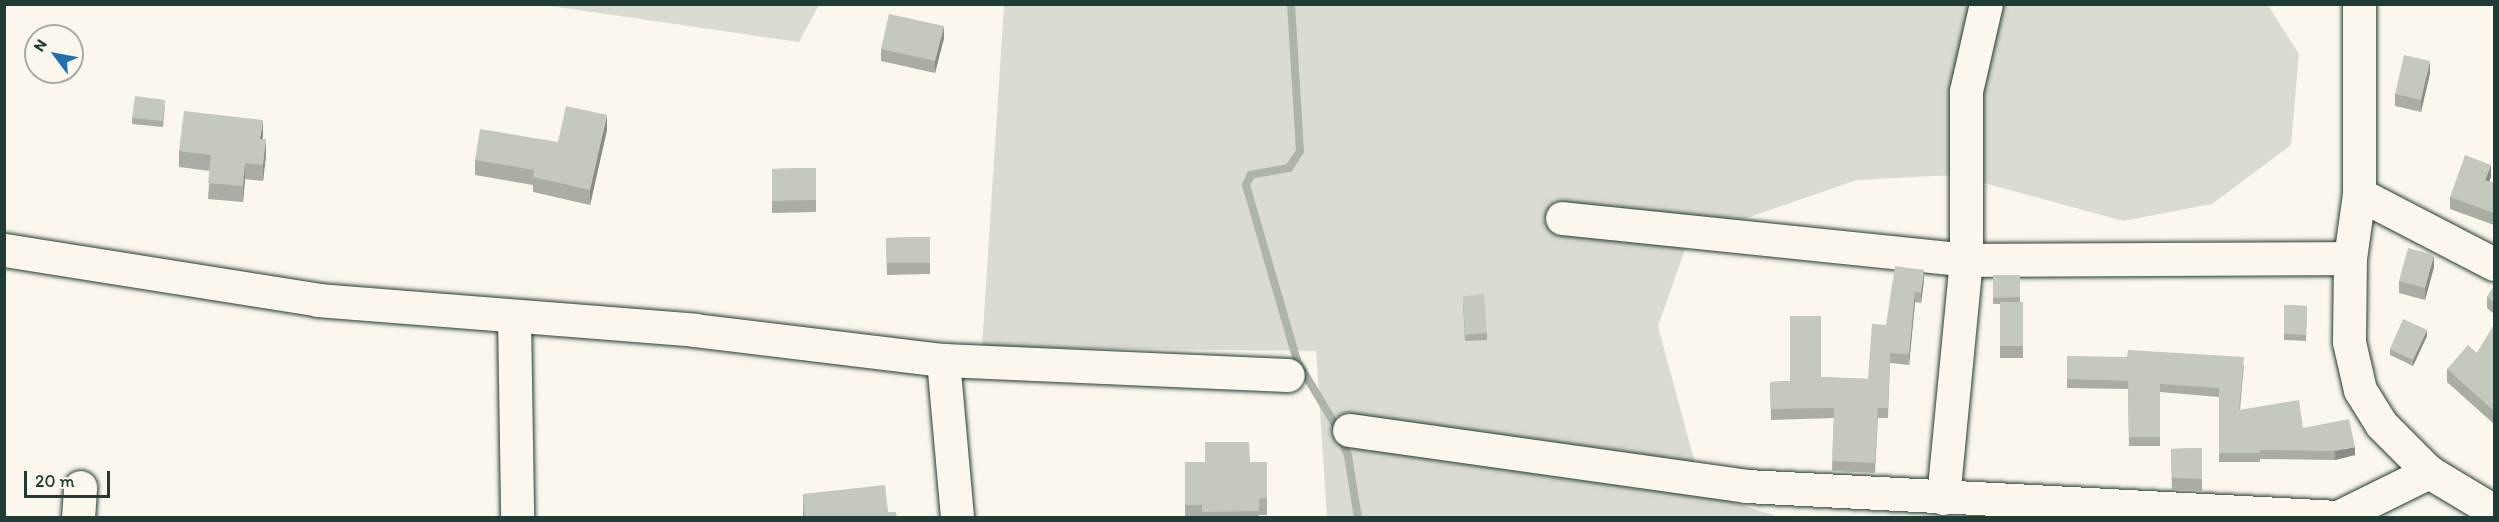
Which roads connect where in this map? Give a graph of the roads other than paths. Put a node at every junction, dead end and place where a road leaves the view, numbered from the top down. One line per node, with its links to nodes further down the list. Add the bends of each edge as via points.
1 (1986, 4): 7 (street, via 1965,91)
2 (2359, 4): 3 (street)
3 (2359, 194): 6 (street); 8 (street)
4 (1562, 218): 7 (street)
5 (4, 250): 9 (street, via 318,300)
6 (2350, 258): 7 (street); 13 (street, via 2349,342 2360,390 2381,424)
7 (1966, 260): 14 (street)
8 (2494, 264)
9 (514, 316): 10 (street, via 695,330); 18 (street)
10 (943, 360): 11 (street); 19 (street)
11 (1288, 375)
12 (1349, 430): 14 (street, via 1746,486)
13 (2429, 472): 15 (street); 17 (street)
14 (1942, 498): 16 (street)
15 (2494, 511)
16 (2133, 512): 17 (street)
17 (2338, 517)
18 (518, 518)
19 (957, 518)

